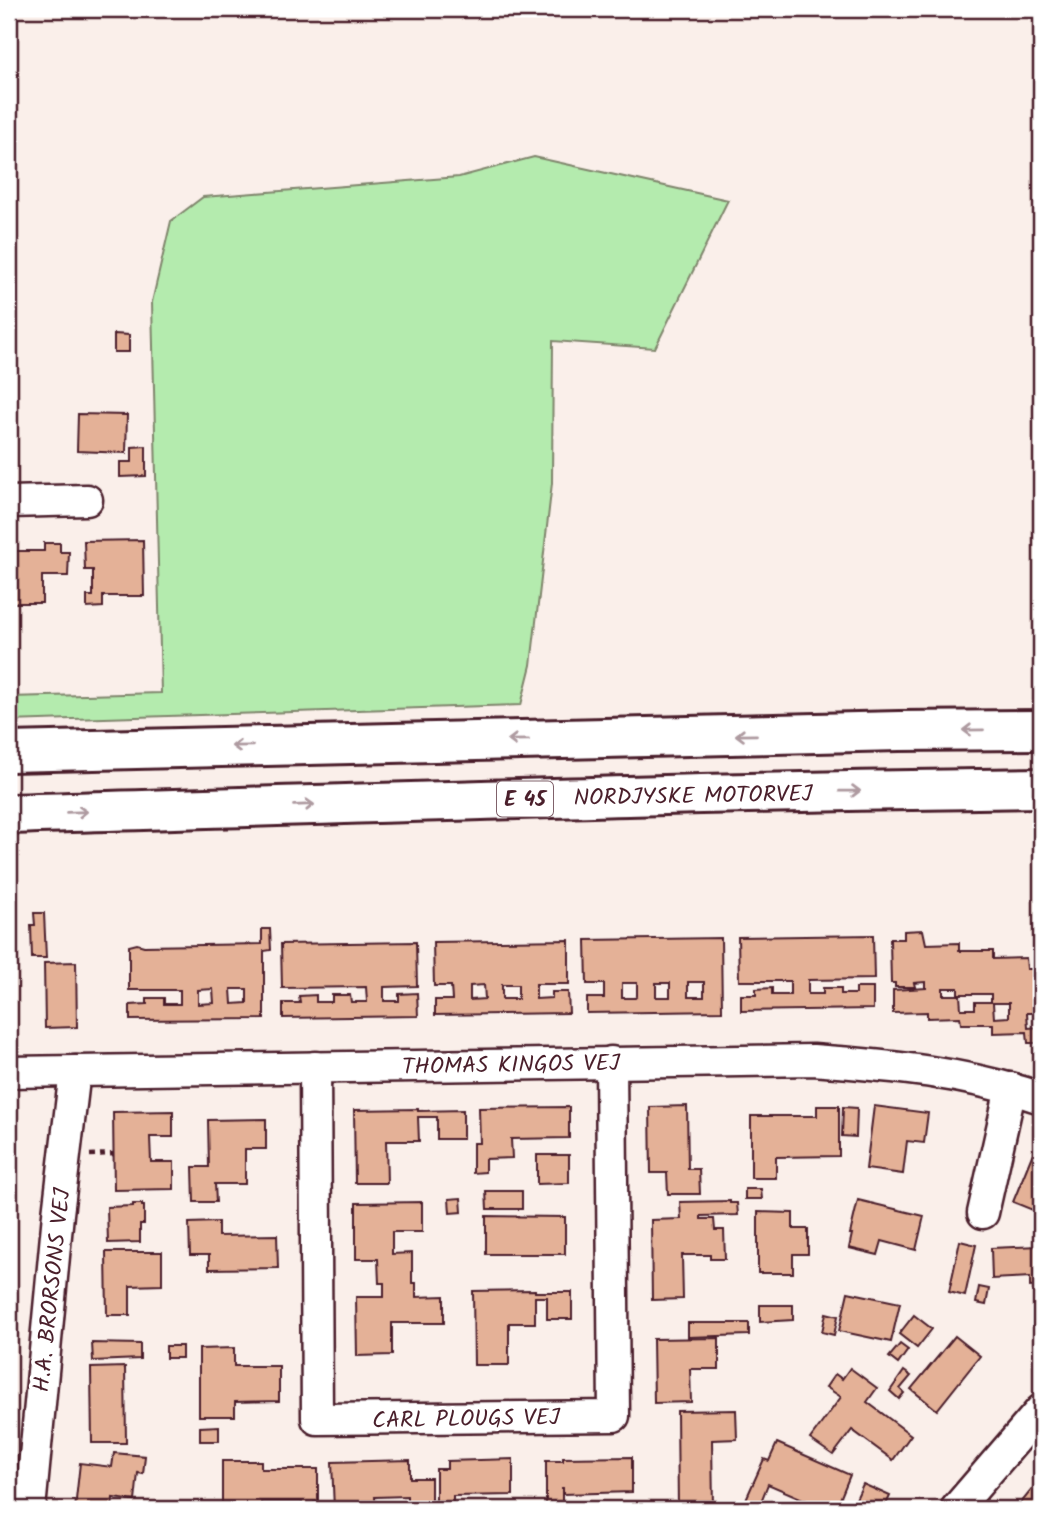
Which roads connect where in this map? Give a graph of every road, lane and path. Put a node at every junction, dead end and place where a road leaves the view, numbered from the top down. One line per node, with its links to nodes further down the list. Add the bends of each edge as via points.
1 (87, 500): 2 (street)
2 (9, 502)
3 (1041, 730): 4 (highway, one-way to 4)
4 (9, 752)
5 (1041, 788): 6 (highway, NORDJYSKE MOTORVEJ / E 45, one-way to 5)
6 (9, 814)
7 (611, 1062): 8 (street, THOMAS KINGOS VEJ); 8 (street, CARL PLOUGS VEJ, via 614,1416 317,1419); 11 (street, THOMAS KINGOS VEJ, via 813,1060 953,1074)
8 (315, 1067): 9 (street, THOMAS KINGOS VEJ)
9 (75, 1071): 10 (street, THOMAS KINGOS VEJ); 15 (street, H.A. BRORSONS VEJ)
10 (9, 1072)
11 (1011, 1088): 12 (street, THOMAS KINGOS VEJ); 13 (street)
12 (1041, 1098)
13 (983, 1213)
14 (1041, 1409): 16 (street)
15 (30, 1509)
16 (956, 1509)

